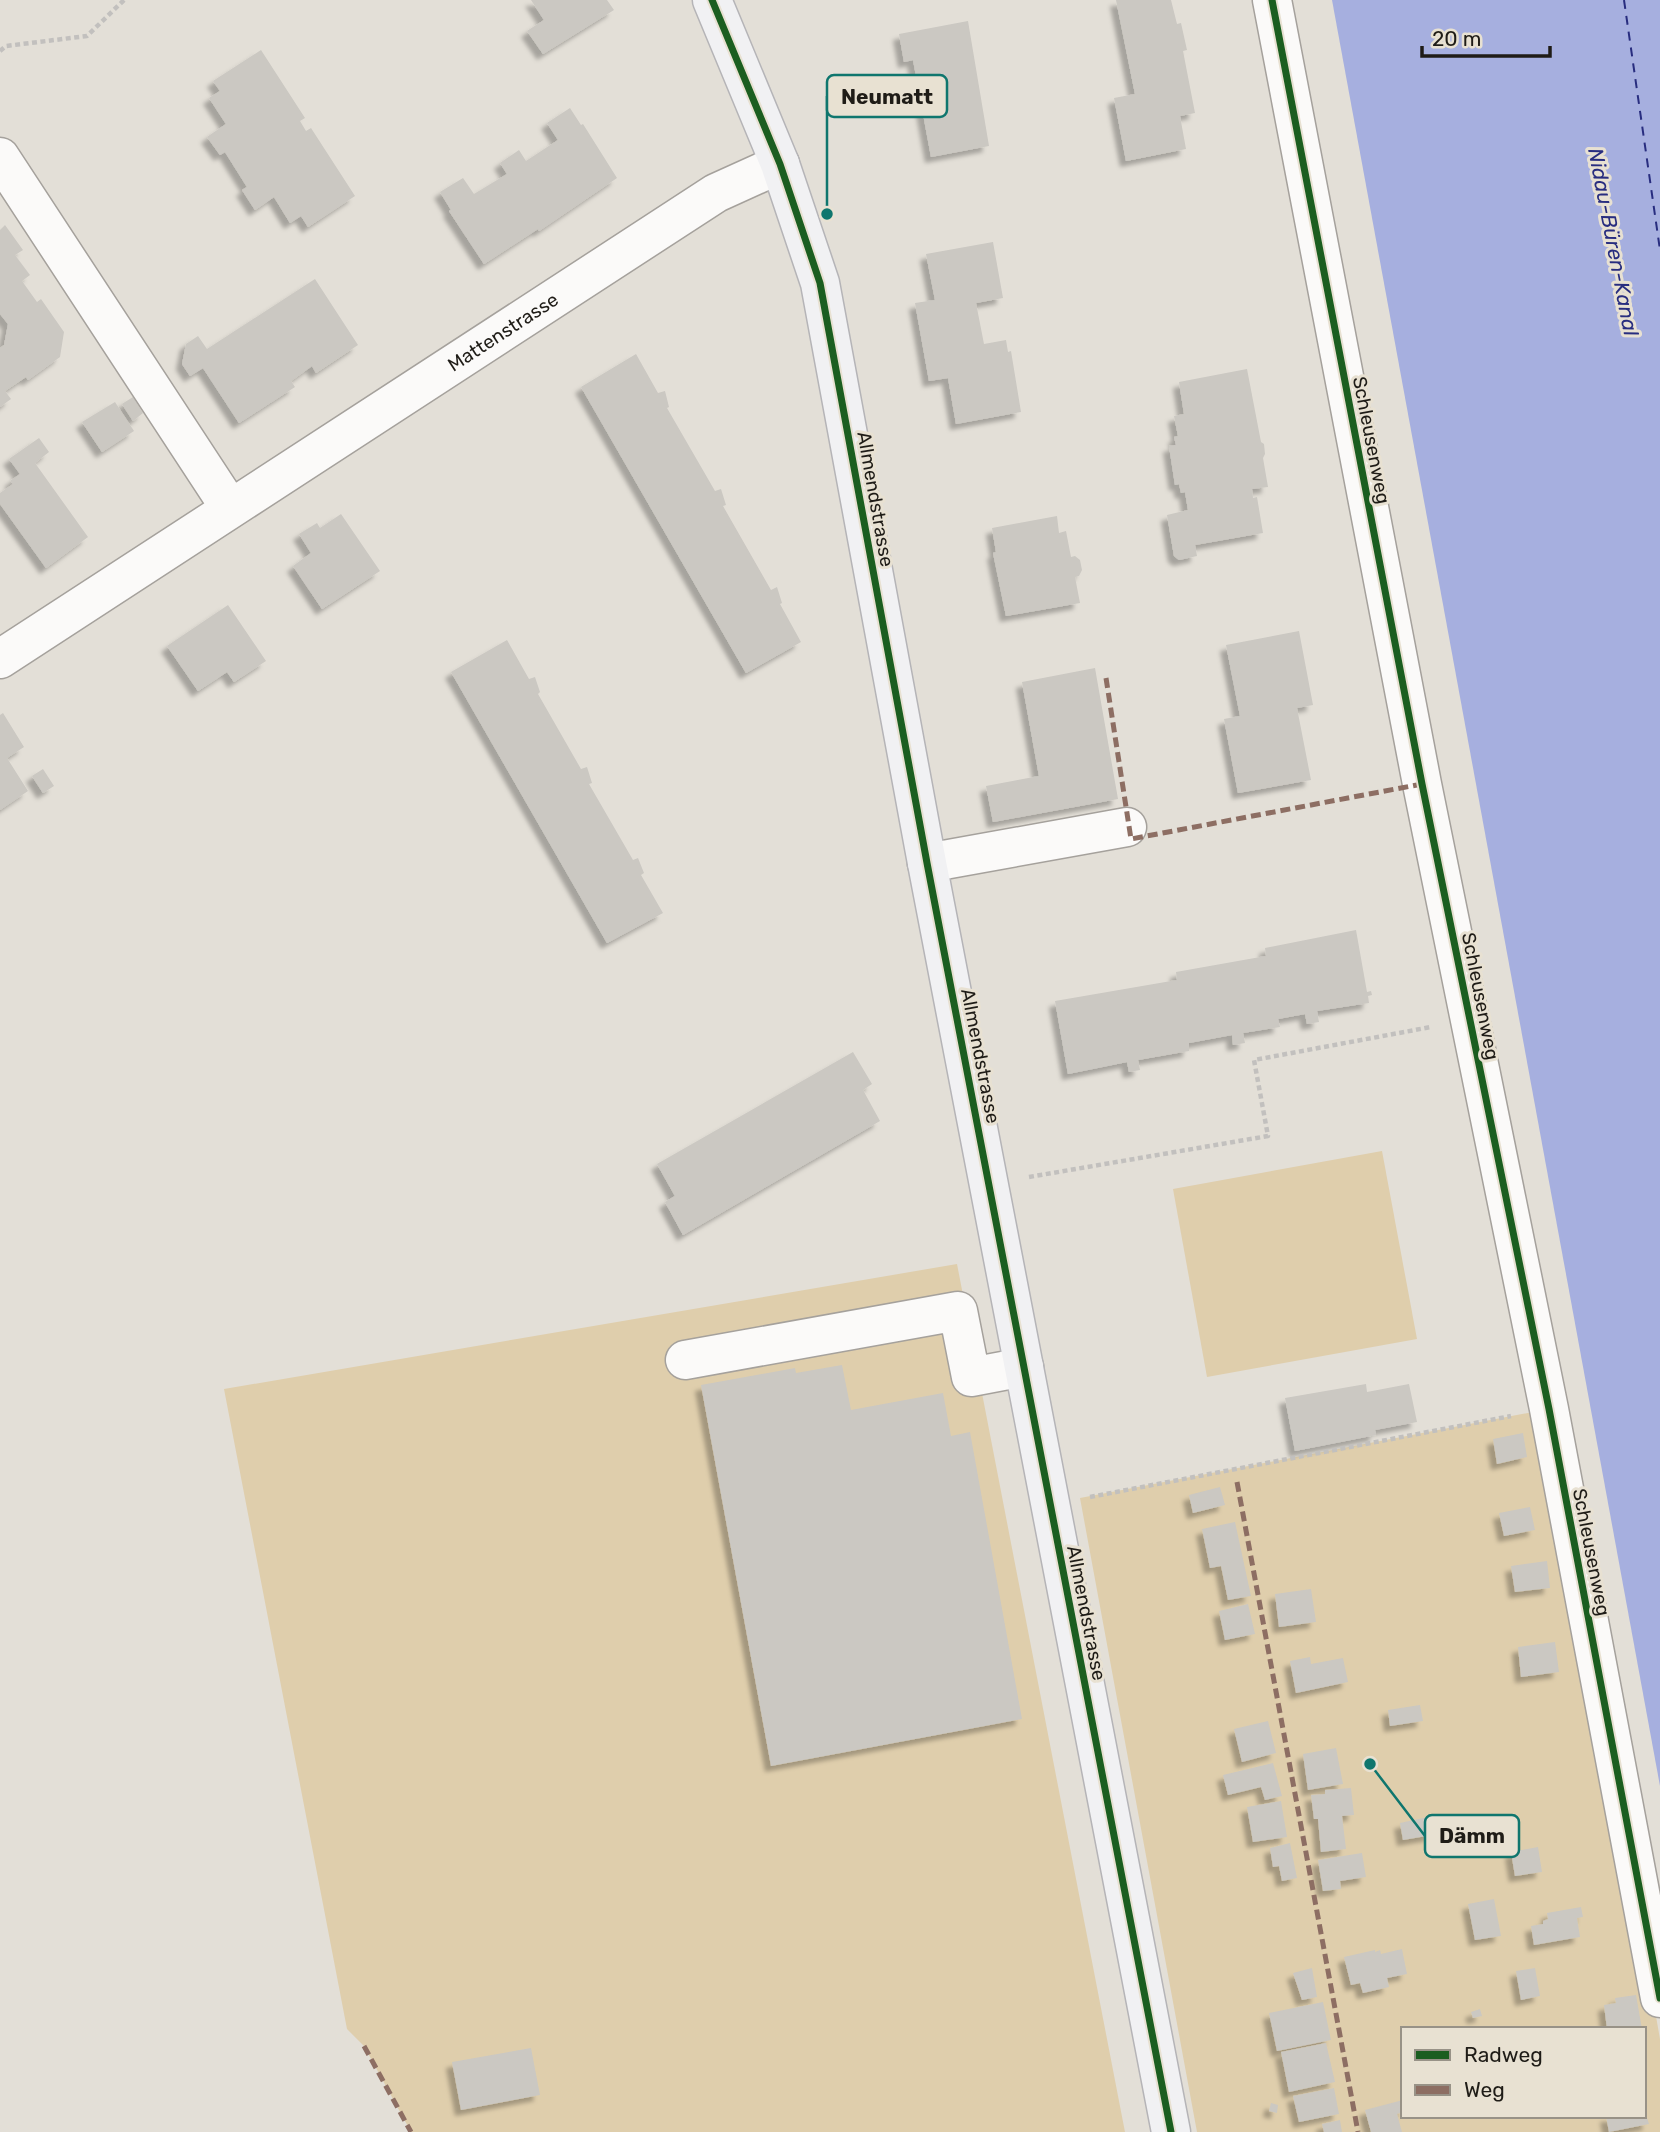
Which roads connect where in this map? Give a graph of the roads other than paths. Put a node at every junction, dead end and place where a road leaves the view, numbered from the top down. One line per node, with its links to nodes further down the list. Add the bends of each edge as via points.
1 (1272, 0): 11 (street, Schleusenweg)
2 (716, 1): 4 (main road, Allmendstrasse)
3 (0, 157): 5 (street)
4 (780, 164): 5 (street, Mattenstrasse, via 716,193); 8 (main road, Allmendstrasse, via 820,282)
5 (230, 508): 6 (street, Mattenstrasse)
6 (5, 646)
7 (1127, 827): 8 (street)
8 (927, 863): 10 (main road, Allmendstrasse)
9 (685, 1360): 10 (street, via 958,1311 971,1377)
10 (1024, 1367): 12 (main road, Allmendstrasse)
11 (1660, 1998)
12 (1171, 2132)

